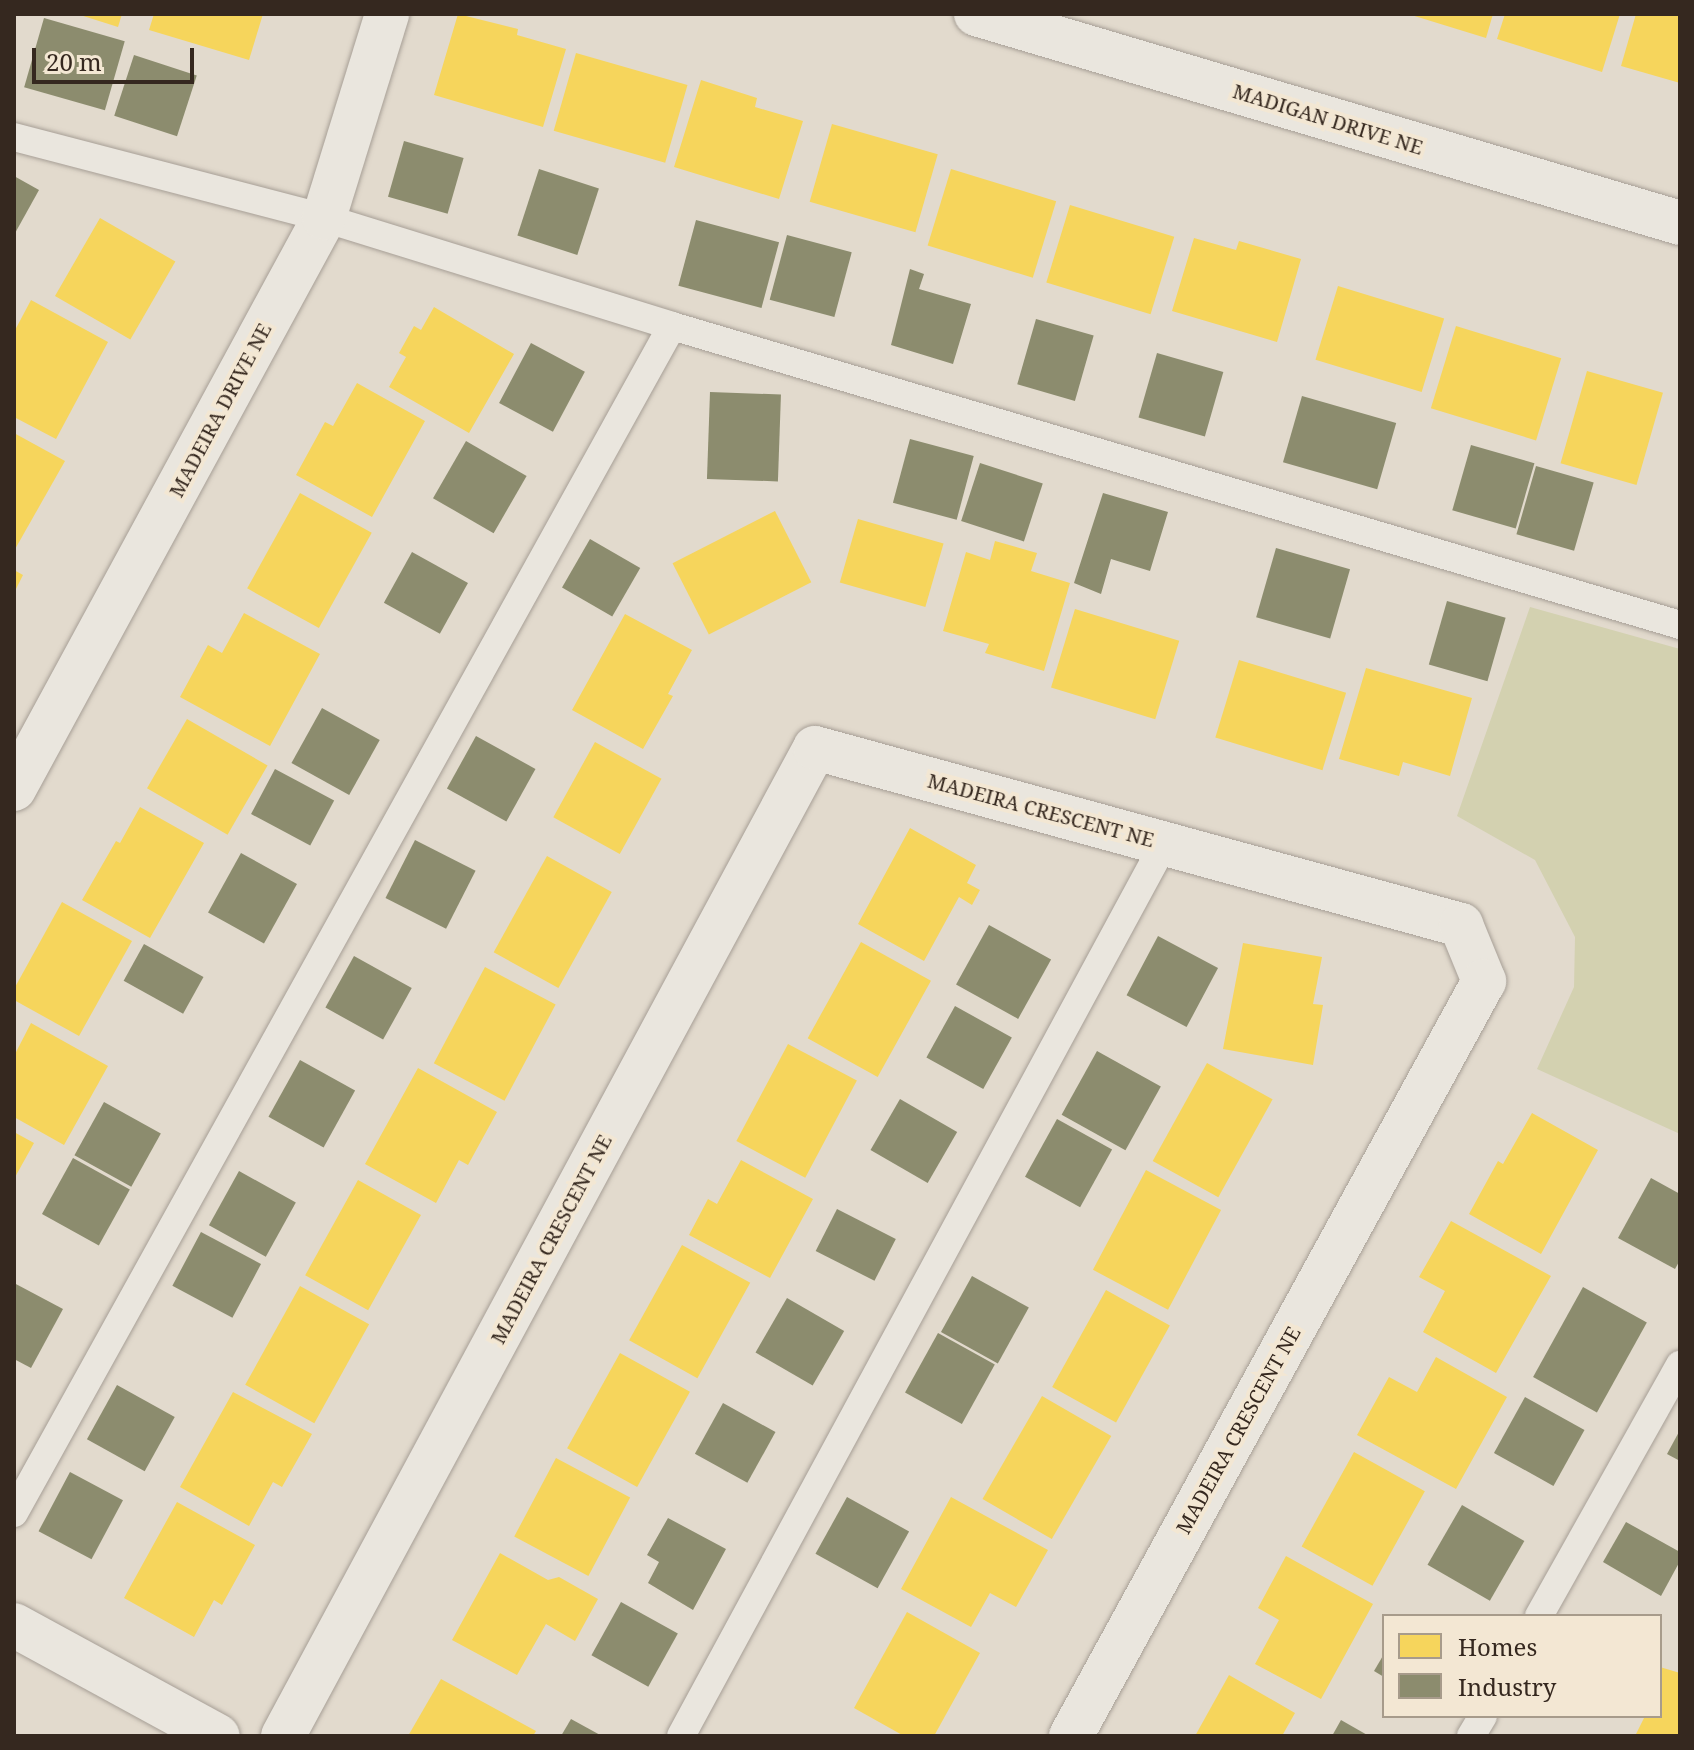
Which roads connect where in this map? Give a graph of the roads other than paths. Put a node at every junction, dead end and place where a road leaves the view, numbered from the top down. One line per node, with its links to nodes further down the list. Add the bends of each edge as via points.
1 (387, 14): 5 (street, MADEIRA DRIVE NE)
2 (976, 14): 3 (street, MADIGAN DRIVE NE)
3 (1048, 24): 6 (street, MADIGAN DRIVE NE)
4 (14, 137): 5 (lane)
5 (324, 218): 7 (lane); 9 (street, MADEIRA DRIVE NE)
6 (1680, 223)
7 (672, 326): 8 (lane); 12 (lane)
8 (1680, 625)
9 (14, 789)
10 (1164, 844): 17 (street, MADEIRA CRESCENT NE, via 815,748); 18 (lane); 19 (street, MADEIRA CRESCENT NE, via 1461,925 1484,981)
11 (1680, 1365): 13 (lane)
12 (14, 1513)
13 (1540, 1614)
14 (14, 1625): 16 (street)
15 (1482, 1718): 20 (lane)
16 (218, 1736)
17 (283, 1736)
18 (681, 1736)
19 (1071, 1736)
20 (1471, 1736)

